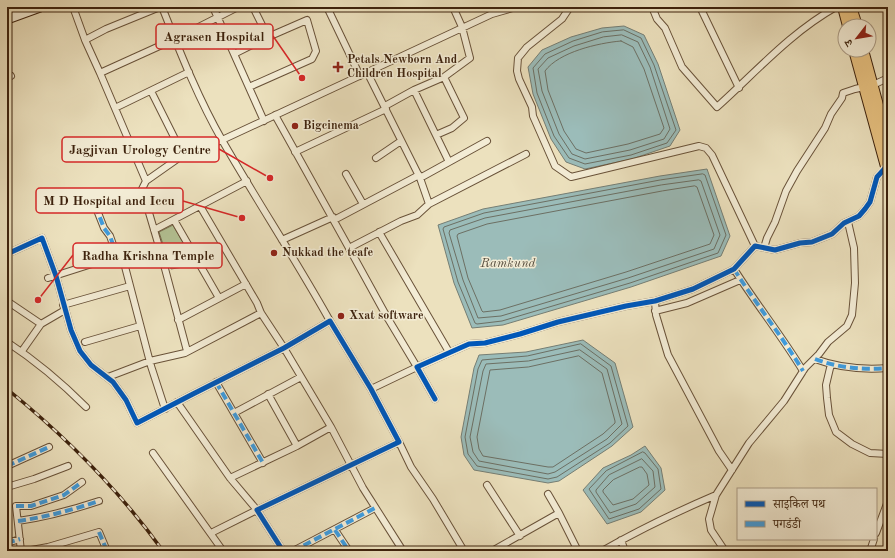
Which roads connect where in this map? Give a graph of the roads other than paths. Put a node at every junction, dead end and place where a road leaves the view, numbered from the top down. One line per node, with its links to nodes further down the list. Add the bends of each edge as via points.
1 (40, 7): 19 (street)
2 (73, 7): 23 (street)
3 (161, 7): 22 (street); 23 (street)
4 (213, 7): 16 (street)
5 (238, 7): 16 (street)
6 (253, 7): 21 (street)
7 (326, 7): 30 (street)
8 (454, 7): 20 (street)
9 (516, 7): 20 (street, via 492,14)
10 (570, 7): 67 (street, via 562,18 526,47 518,58 519,79 555,166 571,177 699,146 706,148 712,155)
11 (652, 7): 35 (street, via 657,19 665,28 682,67 717,107)
12 (700, 7): 35 (street)
13 (836, 7): 35 (street, via 794,35)
14 (843, 7): 17 (main road)
15 (851, 7): 18 (main road)
16 (218, 17): 22 (street); 24 (street)
17 (846, 18)
18 (854, 18)
19 (7, 19)
20 (462, 28): 28 (street); 31 (street, via 470,58)
21 (268, 37): 24 (street); 34 (street, via 307,20 316,51 312,59)
22 (175, 39): 27 (street); 29 (street)
23 (84, 40): 29 (street)
24 (234, 54): 34 (street)
25 (857, 58): 33 (main road)
26 (864, 58): 33 (main road)
27 (189, 72): 37 (street); 43 (street)
28 (367, 72): 30 (street); 39 (street)
29 (100, 73): 38 (street)
30 (360, 76): 40 (street)
31 (444, 77): 36 (street); 42 (street, via 464,118 452,128)
32 (888, 78): 33 (street)
33 (868, 86): 46 (main road); 52 (main road); 69 (street, via 843,93 825,128 786,191)
34 (249, 87): 41 (street)
35 (738, 88)
36 (414, 90): 39 (street); 42 (street)
37 (151, 91): 38 (street); 49 (street)
38 (115, 108): 55 (street)
39 (385, 108): 44 (street); 47 (street)
40 (275, 115): 41 (street); 47 (street)
41 (264, 120): 43 (street)
42 (436, 135): 51 (street)
43 (222, 140): 49 (street); 56 (street)
44 (401, 141): 50 (street); 54 (street)
45 (487, 141): 51 (street)
46 (888, 142)
47 (295, 152): 61 (street)
48 (526, 154): 59 (street)
49 (183, 155): 55 (street)
50 (376, 158)
51 (449, 162): 54 (street)
52 (887, 169): 63 (street, via 878,177 865,209)
53 (346, 174): 58 (street)
54 (420, 176): 58 (street); 59 (street)
55 (146, 181): 64 (street, via 142,189)
56 (247, 181): 60 (street); 66 (street)
57 (91, 195): 72 (street)
58 (363, 204): 61 (street)
59 (429, 204): 65 (street, via 417,215)
60 (200, 206): 62 (street); 77 (street)
61 (334, 219): 66 (street); 68 (street)
62 (174, 220): 64 (street); 79 (street)
63 (848, 222): 69 (street, via 832,234 812,242 775,250); 95 (street, via 854,248 855,282 852,315 847,326 828,342)
64 (154, 230): 70 (street)
65 (379, 232): 68 (street); 94 (street)
66 (282, 240): 86 (street)
67 (755, 246): 69 (street); 73 (street)
68 (350, 248): 98 (street)
69 (764, 248)
70 (160, 250): 72 (street); 85 (street)
71 (7, 254): 74 (street, via 42,238)
72 (120, 258): 74 (street); 78 (street)
73 (734, 269): 76 (street); 81 (street, via 694,289)
74 (56, 276): 75 (street); 82 (street)
75 (48, 278)
76 (740, 280): 83 (street, via 687,303); 100 (street)
77 (246, 284): 79 (street); 84 (street)
78 (130, 286): 82 (street); 88 (street)
79 (219, 298): 85 (street)
80 (7, 301): 87 (street)
81 (655, 301): 83 (street); 94 (street, via 558,322 485,343 469,344)
82 (64, 308): 87 (street); 102 (street, via 80,351 91,365)
83 (655, 311): 121 (street, via 675,370)
84 (261, 313): 91 (street); 93 (street)
85 (178, 320): 93 (street)
86 (330, 321): 91 (street); 104 (street)
87 (41, 324): 92 (street)
88 (140, 326): 90 (street); 96 (street)
89 (7, 342): 92 (street)
90 (85, 342)
91 (284, 348): 101 (street); 103 (street)
92 (22, 351): 108 (street, via 62,383)
93 (187, 351): 96 (street)
94 (449, 352): 98 (street)
95 (815, 359): 97 (street); 100 (street)
96 (150, 361): 102 (street); 109 (street)
97 (831, 364): 99 (street, via 866,369); 116 (street, via 826,385 829,415 836,432 870,453)
98 (417, 366): 104 (street); 106 (street)
99 (888, 368)
100 (803, 371): 121 (street, via 784,401 749,443)
101 (301, 376): 105 (street); 111 (street)
102 (108, 377): 109 (street, via 126,400 137,423)
103 (216, 382): 107 (street); 110 (street)
104 (370, 389): 112 (street)
105 (268, 394): 110 (street); 113 (street)
106 (434, 399)
107 (177, 402): 109 (street); 122 (street)
108 (86, 407)
109 (165, 408)
110 (234, 413): 117 (street)
111 (331, 427): 113 (street); 118 (street)
112 (399, 442): 118 (street); 150 (street)
113 (297, 446): 117 (street)
114 (49, 447): 119 (street)
115 (153, 453): 136 (street)
116 (888, 454)
117 (263, 463): 122 (street)
118 (351, 464): 130 (street); 131 (street)
119 (7, 466)
120 (68, 466): 125 (street)
121 (732, 470): 127 (street)
122 (230, 478): 131 (street)
123 (82, 482): 133 (street, via 64,495 31,506 16,506)
124 (487, 485): 137 (street)
125 (7, 487)
126 (548, 494): 132 (street)
127 (716, 495): 139 (street); 155 (street, via 709,519 711,530)
128 (99, 501): 133 (street, via 64,512)
129 (888, 501): 135 (street)
130 (375, 508): 134 (street); 149 (street)
131 (257, 510): 136 (street); 146 (street)
132 (559, 513): 137 (street); 152 (street)
133 (18, 521): 138 (street)
134 (335, 530): 147 (street); 148 (street)
135 (877, 530)
136 (211, 533): 145 (street)
137 (520, 536): 151 (street)
138 (20, 539): 141 (street); 142 (street)
139 (621, 540): 153 (street); 154 (street)
140 (874, 540): 156 (street)
141 (7, 542)
142 (21, 551)
143 (26, 551): 144 (street, via 99,532)
144 (107, 551)
145 (223, 551)
146 (283, 551)
147 (293, 551)
148 (349, 551)
149 (403, 551)
150 (464, 551)
151 (492, 551)
152 (578, 551)
153 (602, 551)
154 (625, 551)
155 (725, 551)
156 (870, 551)

